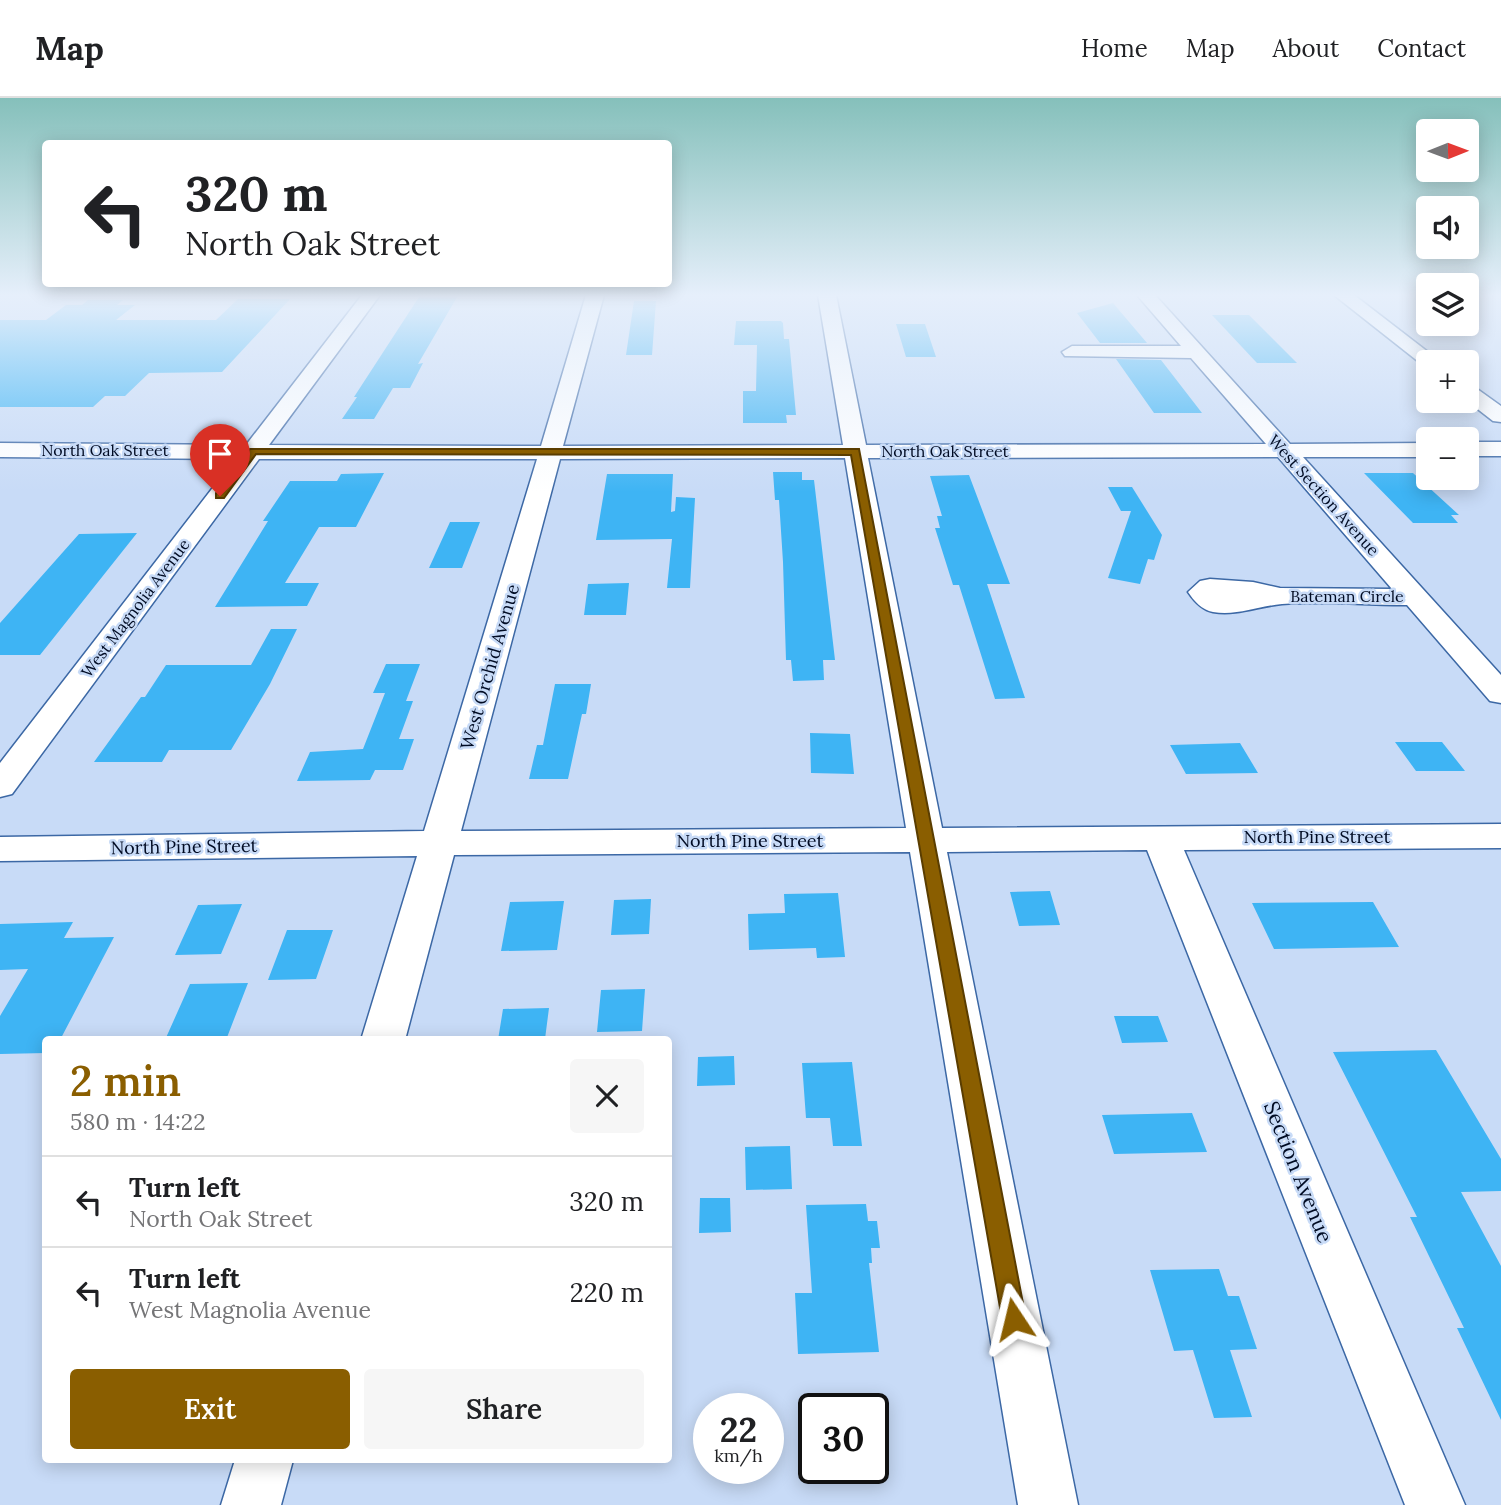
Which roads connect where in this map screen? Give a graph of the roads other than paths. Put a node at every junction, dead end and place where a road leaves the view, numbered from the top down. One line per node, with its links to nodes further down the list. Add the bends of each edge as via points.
1 (321, 361): 12 (street, West Magnolia Avenue)
2 (577, 361): 14 (street, West Orchid Avenue)
3 (839, 361): 13 (street)
4 (1205, 361): 10 (street, West Section Avenue)
5 (1479, 400): 6 (street)
6 (1501, 416)
7 (1479, 449): 8 (street)
8 (1501, 449)
9 (0, 450): 12 (street, North Oak Street)
10 (1284, 450): 11 (street, North Oak Street); 13 (street, North Oak Street); 16 (street, West Section Avenue)
11 (1416, 450)
12 (253, 451): 14 (street, North Oak Street); 18 (street, West Magnolia Avenue)
13 (855, 452): 14 (street, North Oak Street); 21 (street)
14 (551, 453): 22 (street, West Orchid Avenue)
15 (1280, 596): 16 (street, Bateman Circle)
16 (1414, 597): 17 (street, West Section Avenue)
17 (1501, 694)
18 (0, 786)
19 (1501, 836): 20 (street, North Pine Street)
20 (1161, 839): 21 (street, North Pine Street); 28 (street, Section Avenue)
21 (926, 840): 22 (street, North Pine Street); 27 (street)
22 (439, 843): 23 (street, North Pine Street); 24 (street, West Orchid Avenue)
23 (0, 849)
24 (384, 1036)
25 (263, 1463): 26 (street)
26 (251, 1505)
27 (1048, 1505)
28 (1435, 1505)

